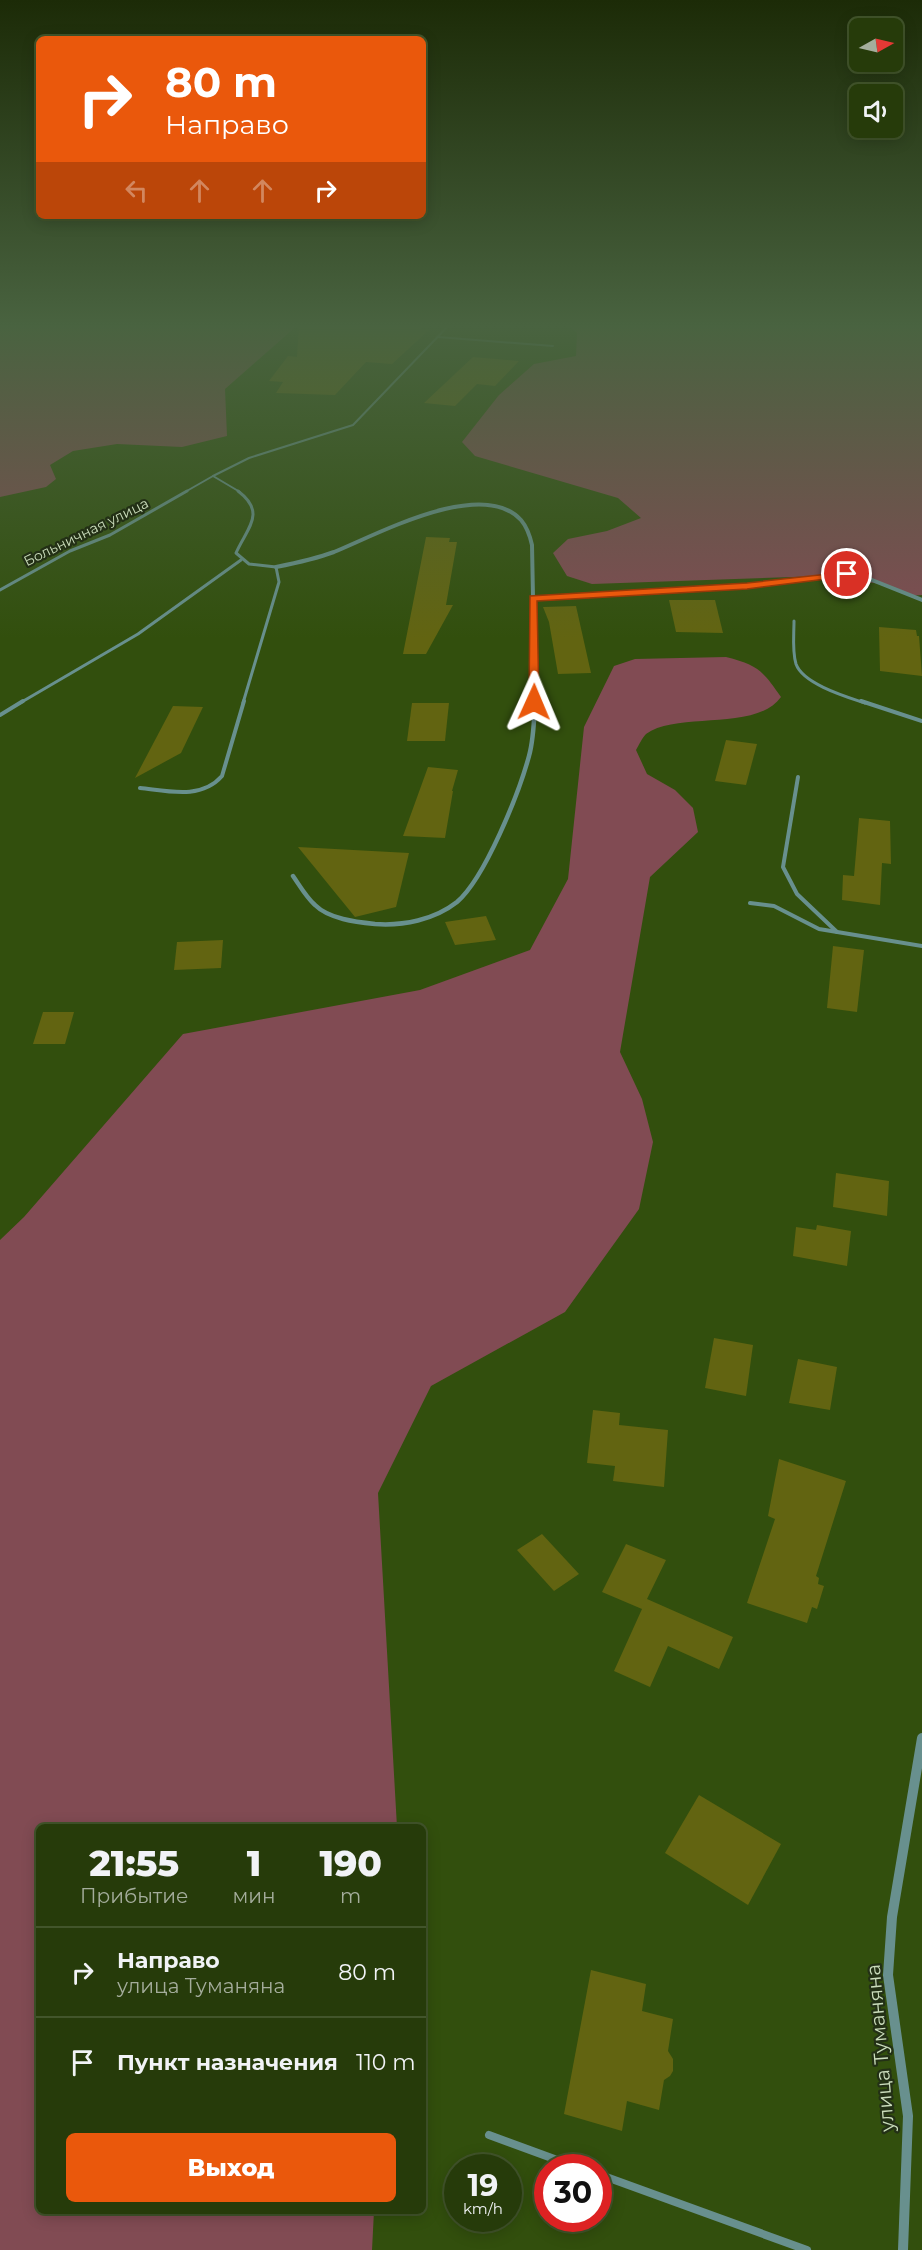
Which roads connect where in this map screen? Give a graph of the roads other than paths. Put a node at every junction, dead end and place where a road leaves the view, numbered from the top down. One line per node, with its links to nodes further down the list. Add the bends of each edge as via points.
1 (340, 429): 2 (lane, Больничная улица, via 260,454)
2 (213, 476): 3 (lane, via 249,501 253,510 253,522 236,553); 5 (lane, Больничная улица, via 110,535 70,550)
3 (241, 560): 4 (lane, via 249,566); 9 (lane, via 138,634)
4 (276, 567): 6 (street, via 334,552 437,509 490,506 513,512 531,535); 12 (lane, via 279,582 222,776 205,790)
5 (0, 590)
6 (533, 598): 7 (street, via 747,586 847,574); 13 (street, via 532,743 513,802 477,875 460,900 433,916 397,926 356,923 315,907)
7 (922, 600)
8 (794, 621): 10 (lane, via 796,666 803,675 828,689)
9 (0, 715)
10 (922, 721)
11 (798, 777): 15 (lane, via 783,867 797,894)
12 (140, 788)
13 (293, 876)
14 (750, 903): 15 (lane, via 774,906 819,929)
15 (838, 932): 16 (lane)
16 (922, 946)
17 (922, 1738): 22 (street, улица Туманяна, via 892,1917 888,1975 908,2116)
18 (489, 2134): 19 (lane)
19 (542, 2154)
20 (612, 2179): 21 (lane)
21 (807, 2250)
22 (903, 2250)

